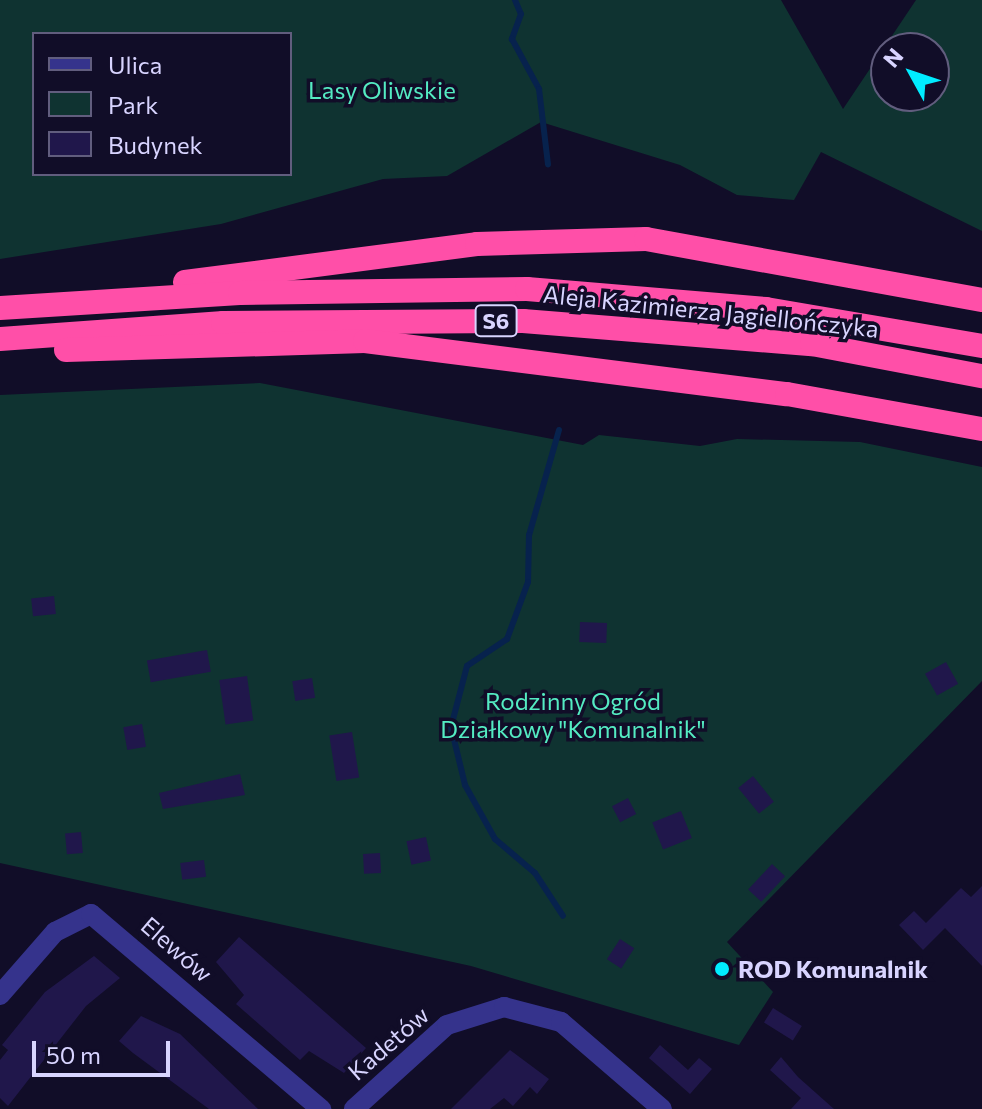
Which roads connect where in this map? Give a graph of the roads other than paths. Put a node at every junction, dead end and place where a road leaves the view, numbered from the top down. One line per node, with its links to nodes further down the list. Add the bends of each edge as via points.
1 (897, 281): 2 (highway); 3 (highway, via 735,251 567,239 174,283); 4 (highway)
2 (982, 282)
3 (157, 298): 5 (highway, Aleja Kazimierza Jagiellończyka / S6); 7 (highway, Aleja Kazimierza Jagiellończyka / S6, via 527,289 766,309)
4 (982, 300)
5 (0, 308)
6 (4, 339): 8 (highway, Aleja Kazimierza Jagiellończyka / S6, via 223,323 523,321 812,344); 9 (highway, via 36,352 254,340 379,343 787,394)
7 (982, 346)
8 (982, 376)
9 (982, 429)
10 (0, 995): 11 (street, Elewów, via 55,932 91,914)
11 (321, 1109)
12 (354, 1109): 13 (street, Kadetów, via 447,1025 504,1007 561,1022)
13 (662, 1109)

